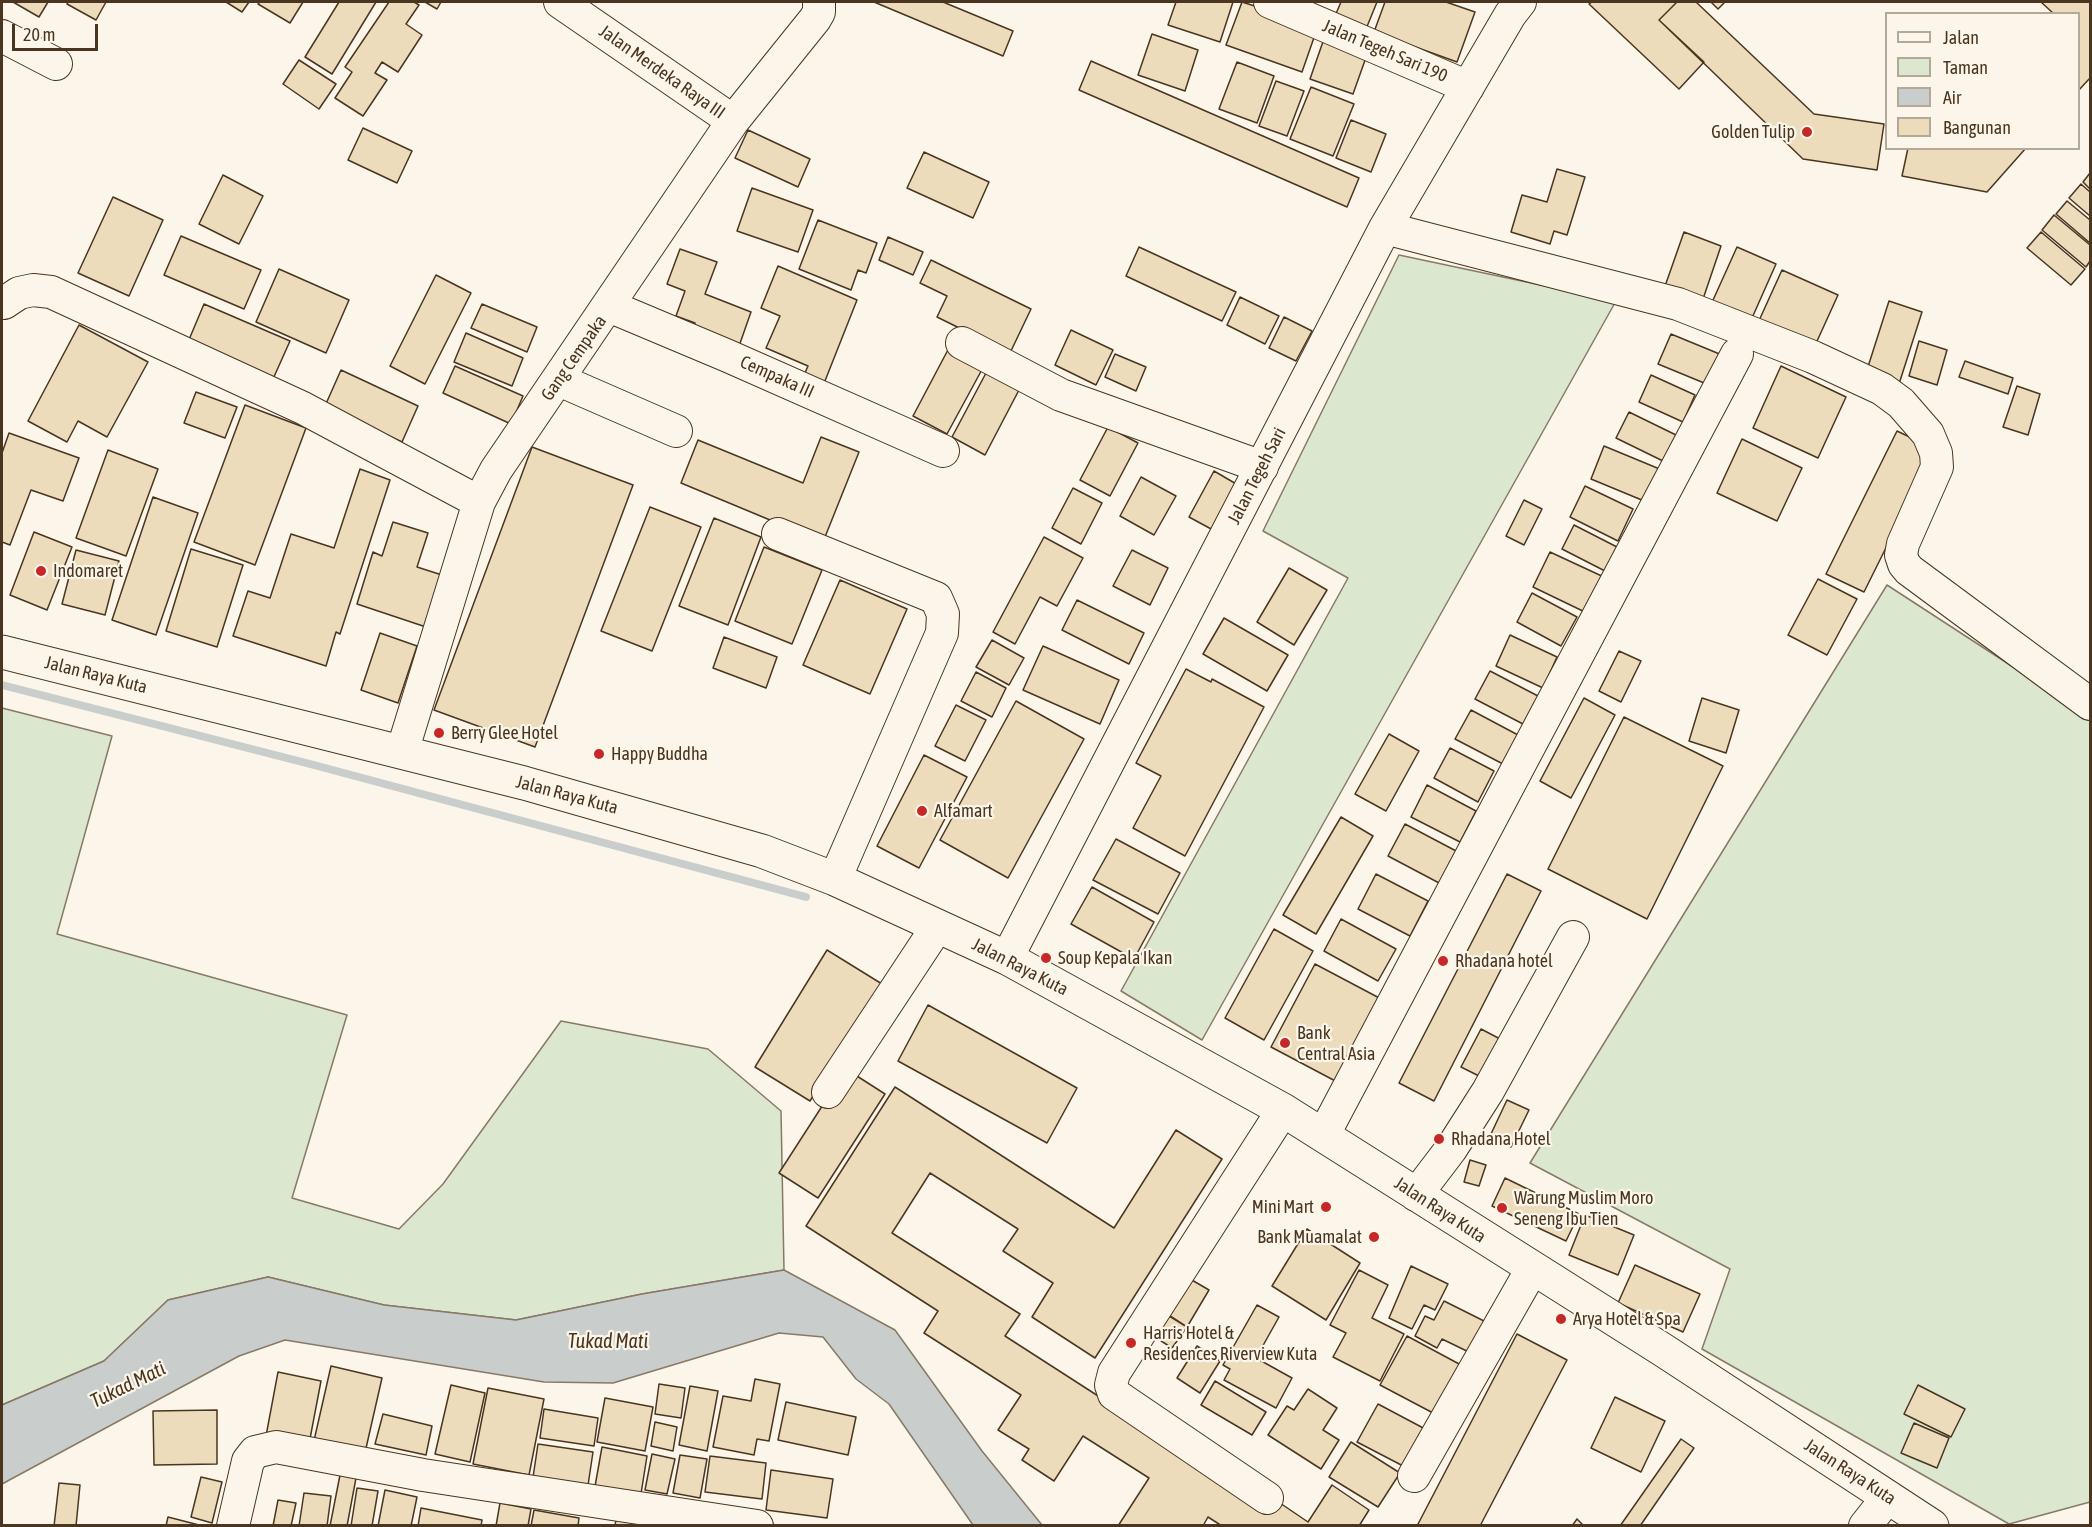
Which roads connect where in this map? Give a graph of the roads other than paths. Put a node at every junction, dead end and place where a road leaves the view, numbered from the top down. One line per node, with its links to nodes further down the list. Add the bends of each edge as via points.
1 (560, 2): 8 (street, Jalan Merdeka Raya III)
2 (819, 2): 8 (street, Gang Cempaka, via 815,19)
3 (1270, 2): 7 (street, Jalan Tegeh Sari 190)
4 (1508, 6): 7 (street, Jalan Tegeh Sari)
5 (2, 36): 6 (street)
6 (56, 64)
7 (1467, 87): 9 (street, Jalan Tegeh Sari)
8 (734, 121): 11 (street, Gang Cempaka)
9 (1385, 228): 17 (street, Jalan Tegeh Sari); 21 (street, via 1678,304 1882,389 1922,427 1936,453 1936,467 1903,544 1904,564)
10 (4, 303): 18 (street, via 33,290 62,296 303,408)
11 (609, 306): 14 (street, Gang Cempaka); 16 (street, Cempaka III)
12 (962, 343): 17 (street, via 1061,395)
13 (1737, 354): 29 (street)
14 (559, 380): 15 (street); 18 (street, Gang Cempaka, via 512,442)
15 (676, 431)
16 (943, 451)
17 (1262, 467): 26 (street, Jalan Tegeh Sari)
18 (478, 502): 22 (street, Gang Cempaka)
19 (778, 534): 23 (street, via 936,598 943,615 942,633)
20 (2, 652): 22 (main road, Jalan Raya Kuta)
21 (2091, 704)
22 (402, 752): 23 (main road, Jalan Raya Kuta, via 665,822 762,851)
23 (835, 879): 24 (main road, Jalan Raya Kuta)
24 (937, 927): 26 (main road, Jalan Raya Kuta); 27 (street)
25 (1573, 938): 30 (street, via 1488,1091)
26 (1006, 958): 28 (main road, Jalan Raya Kuta)
27 (828, 1092)
28 (1283, 1110): 29 (main road, Jalan Raya Kuta); 34 (street, via 1114,1373 1111,1385 1114,1394)
29 (1324, 1134): 30 (main road, Jalan Raya Kuta)
30 (1416, 1195): 31 (main road, Jalan Raya Kuta)
31 (1533, 1269): 32 (street); 33 (main road, Jalan Raya Kuta)
32 (1414, 1476)
33 (1888, 1497): 37 (street); 38 (main road, Jalan Raya Kuta)
34 (1267, 1498)
35 (233, 1526): 36 (street, via 248,1461 255,1452 276,1447 423,1475)
36 (757, 1526)
37 (1865, 1526)
38 (1932, 1526)

